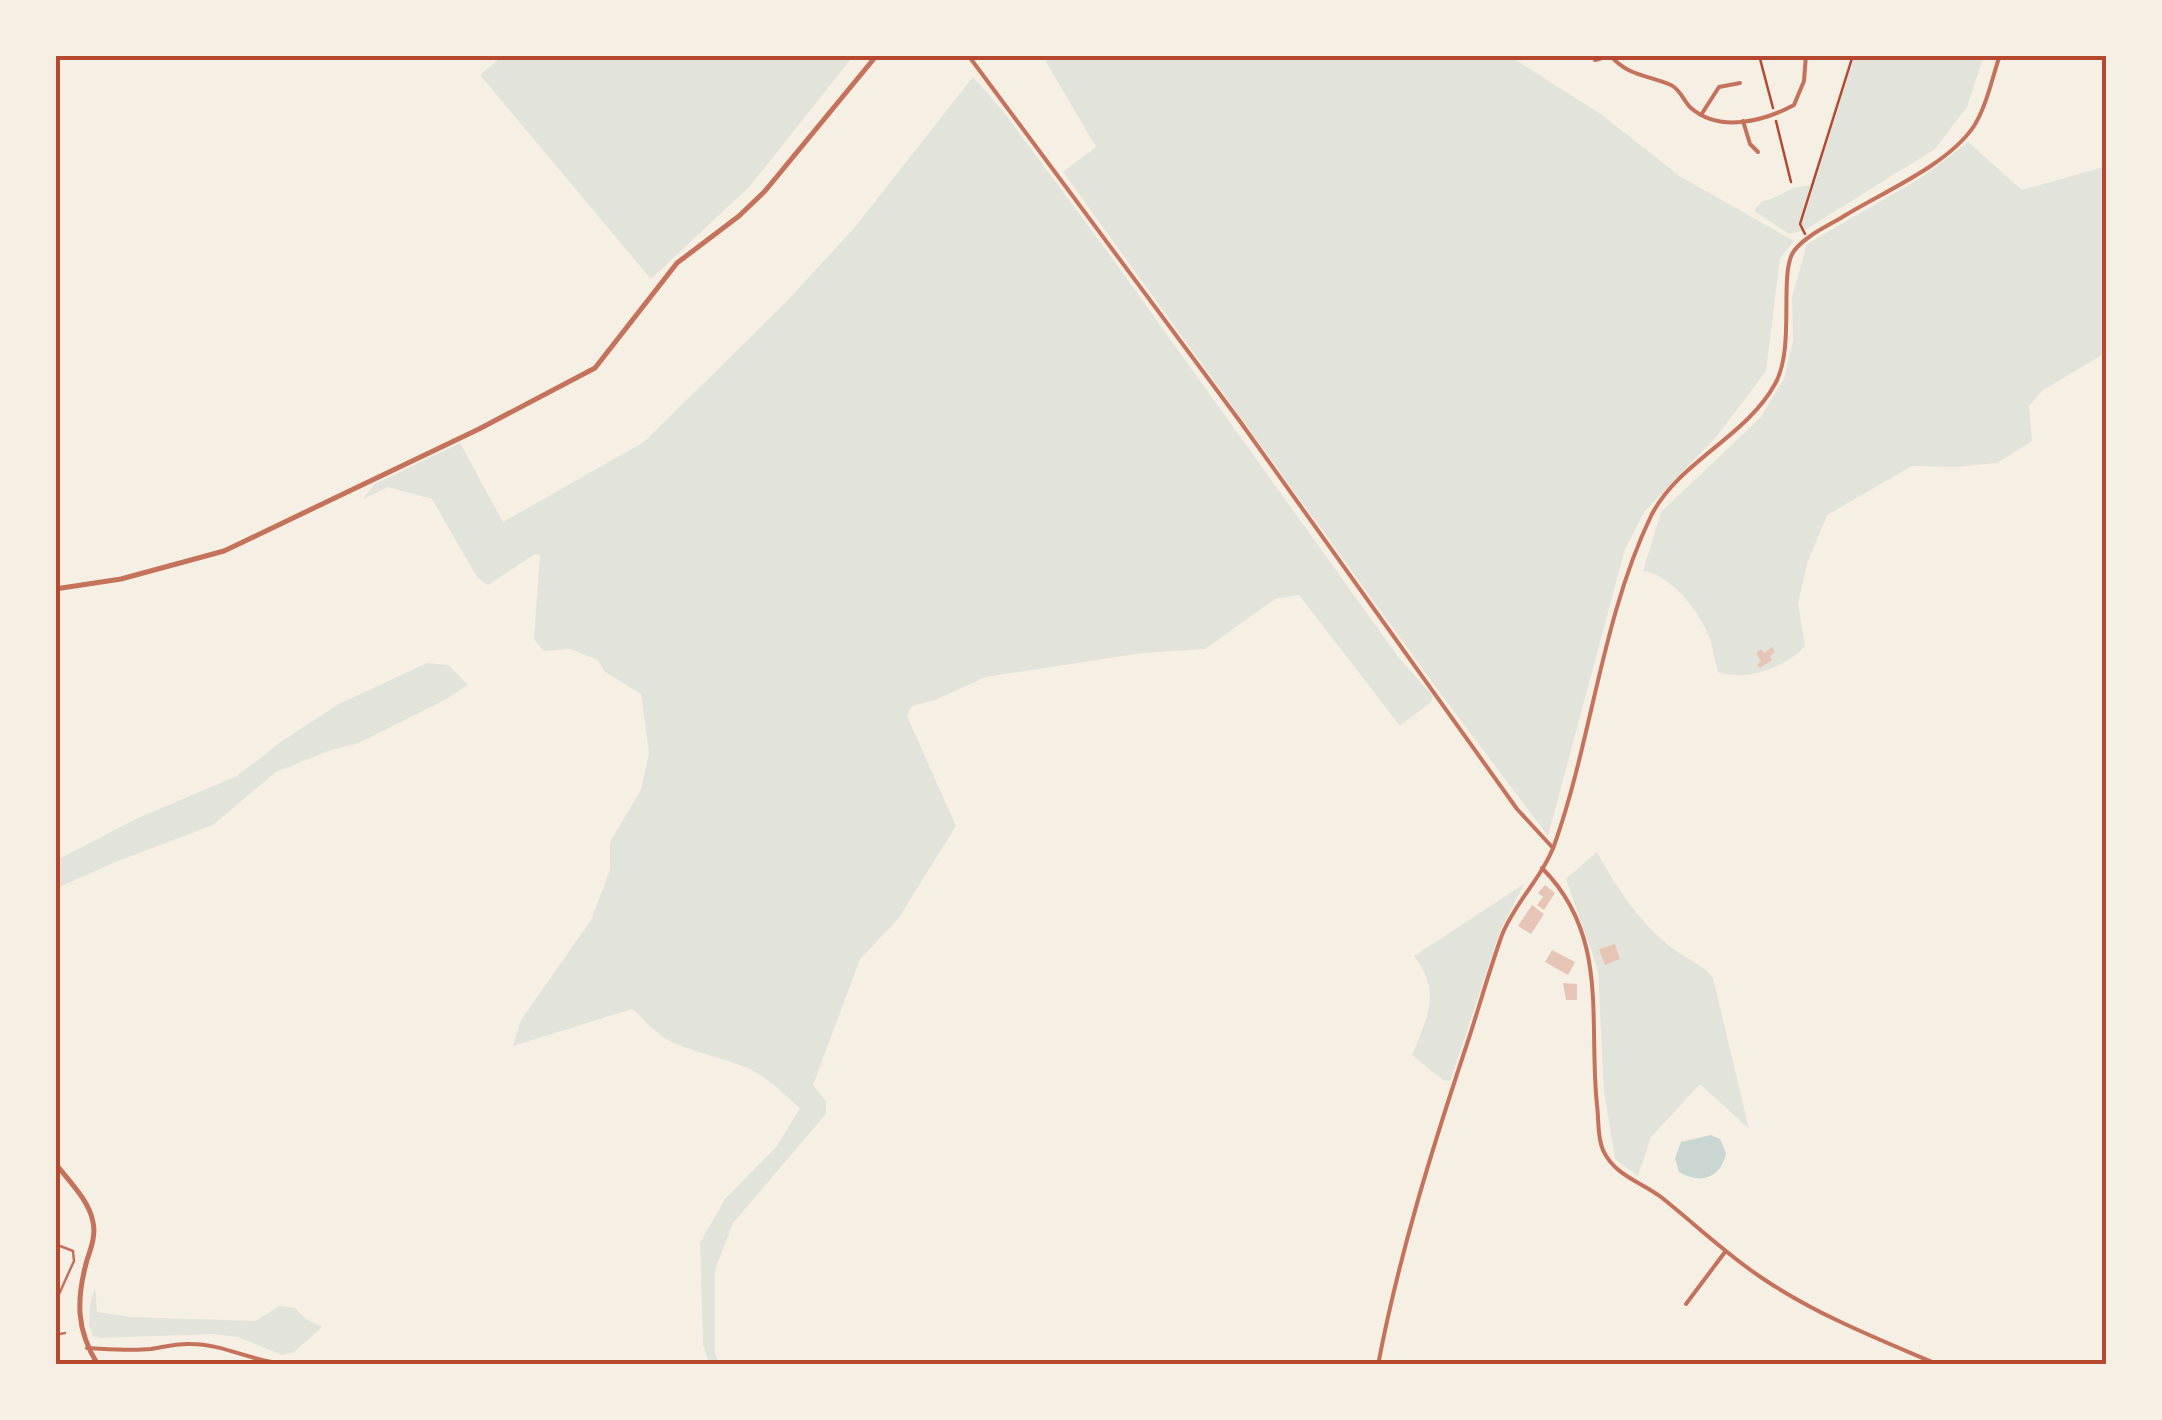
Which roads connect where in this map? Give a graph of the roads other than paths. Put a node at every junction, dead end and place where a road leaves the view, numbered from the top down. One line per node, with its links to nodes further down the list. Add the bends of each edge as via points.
1 (877, 55): 11 (street, via 740,216 677,263 594,368 224,551 121,580)
2 (968, 55): 12 (street, via 1517,809)
3 (1610, 55): 6 (street); 8 (street, via 1630,72 1672,86)
4 (1806, 55): 9 (street, via 1794,105)
5 (2000, 55): 12 (street, via 1972,129 1920,174 1794,251 1778,380 1652,513)
6 (1594, 60)
7 (1740, 83): 8 (street, via 1719,87)
8 (1701, 115): 9 (street, via 1721,123)
9 (1744, 121): 10 (street)
10 (1758, 152)
11 (55, 589)
12 (1553, 848): 13 (street)
13 (1542, 868): 16 (street, via 1566,896 1592,968 1602,1148 1610,1163); 24 (street, via 1494,960 1419,1194)
14 (55, 1163): 21 (street, via 94,1224 78,1312)
15 (55, 1244): 17 (lane, via 72,1251 74,1261)
16 (1725, 1252): 18 (street); 25 (street, via 1805,1306)
17 (55, 1303)
18 (1686, 1304)
19 (65, 1333): 20 (lane)
20 (55, 1335)
21 (87, 1348): 22 (street, via 189,1343); 23 (street)
22 (301, 1362)
23 (98, 1365)
24 (1378, 1365)
25 (1939, 1365)

